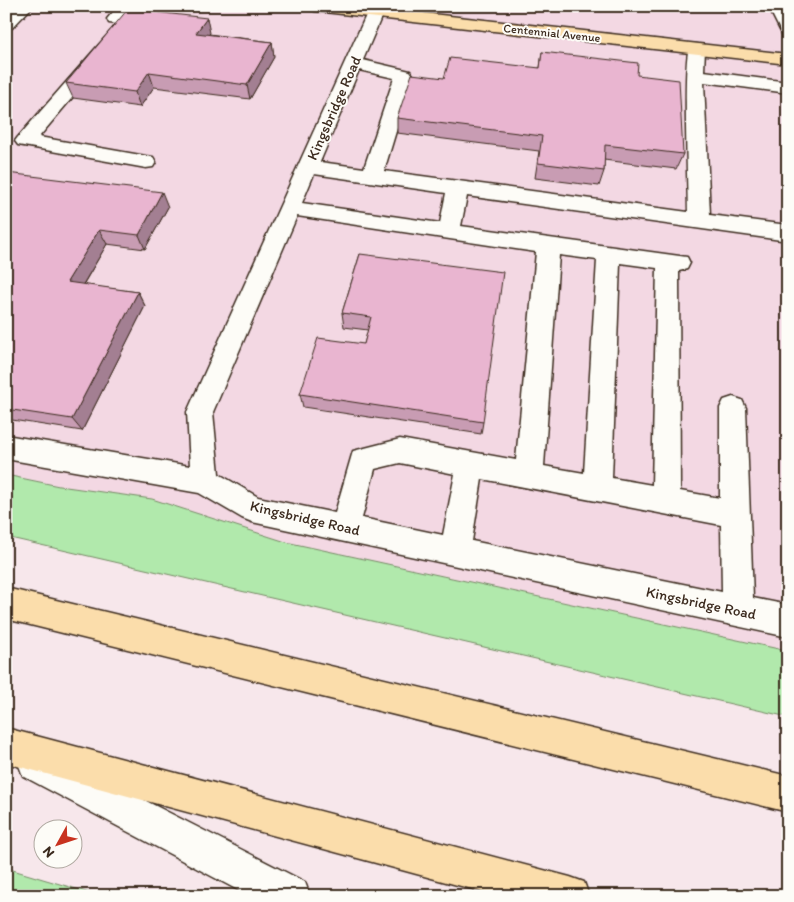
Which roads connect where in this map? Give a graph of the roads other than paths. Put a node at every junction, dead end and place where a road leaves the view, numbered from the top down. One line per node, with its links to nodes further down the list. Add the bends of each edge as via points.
1 (126, 6): 15 (street, via 115,19 129,21 25,141)
2 (316, 6): 6 (main road, Centennial Avenue)
3 (442, 6): 9 (main road, Centennial Avenue)
4 (776, 6): 8 (street)
5 (18, 7): 7 (street)
6 (375, 13): 10 (main road, Centennial Avenue); 12 (street, Kingsbridge Road)
7 (6, 24)
8 (788, 30)
9 (788, 44)
10 (696, 49): 11 (main road, Centennial Avenue); 13 (street)
11 (788, 59)
12 (353, 63): 16 (street, Kingsbridge Road); 17 (street, via 404,75)
13 (695, 75): 14 (street); 20 (street)
14 (788, 88)
15 (146, 162)
16 (308, 167): 17 (street); 19 (street, Kingsbridge Road)
17 (372, 176): 18 (street)
18 (458, 187): 20 (street); 21 (street)
19 (290, 208): 21 (street); 29 (street, Kingsbridge Road, via 200,412)
20 (699, 221): 22 (street)
21 (449, 232): 23 (street)
22 (788, 233)
23 (548, 246): 24 (street); 28 (street)
24 (609, 254): 30 (street); 31 (street, via 673,262)
25 (732, 408): 32 (street)
26 (6, 447): 29 (street)
27 (472, 464): 28 (street); 33 (street, via 400,451 363,460); 34 (street)
28 (529, 475): 30 (street)
29 (205, 481): 33 (street, Kingsbridge Road, via 252,509)
30 (597, 488): 31 (street)
31 (666, 501): 32 (street)
32 (735, 514): 36 (street)
33 (345, 528): 34 (street, Kingsbridge Road)
34 (455, 551): 36 (street, Kingsbridge Road)
35 (6, 603): 39 (main road)
36 (738, 611): 37 (street, Kingsbridge Road)
37 (788, 621)
38 (6, 746): 40 (street); 41 (main road)
39 (788, 794)
40 (291, 896)
41 (570, 896)

